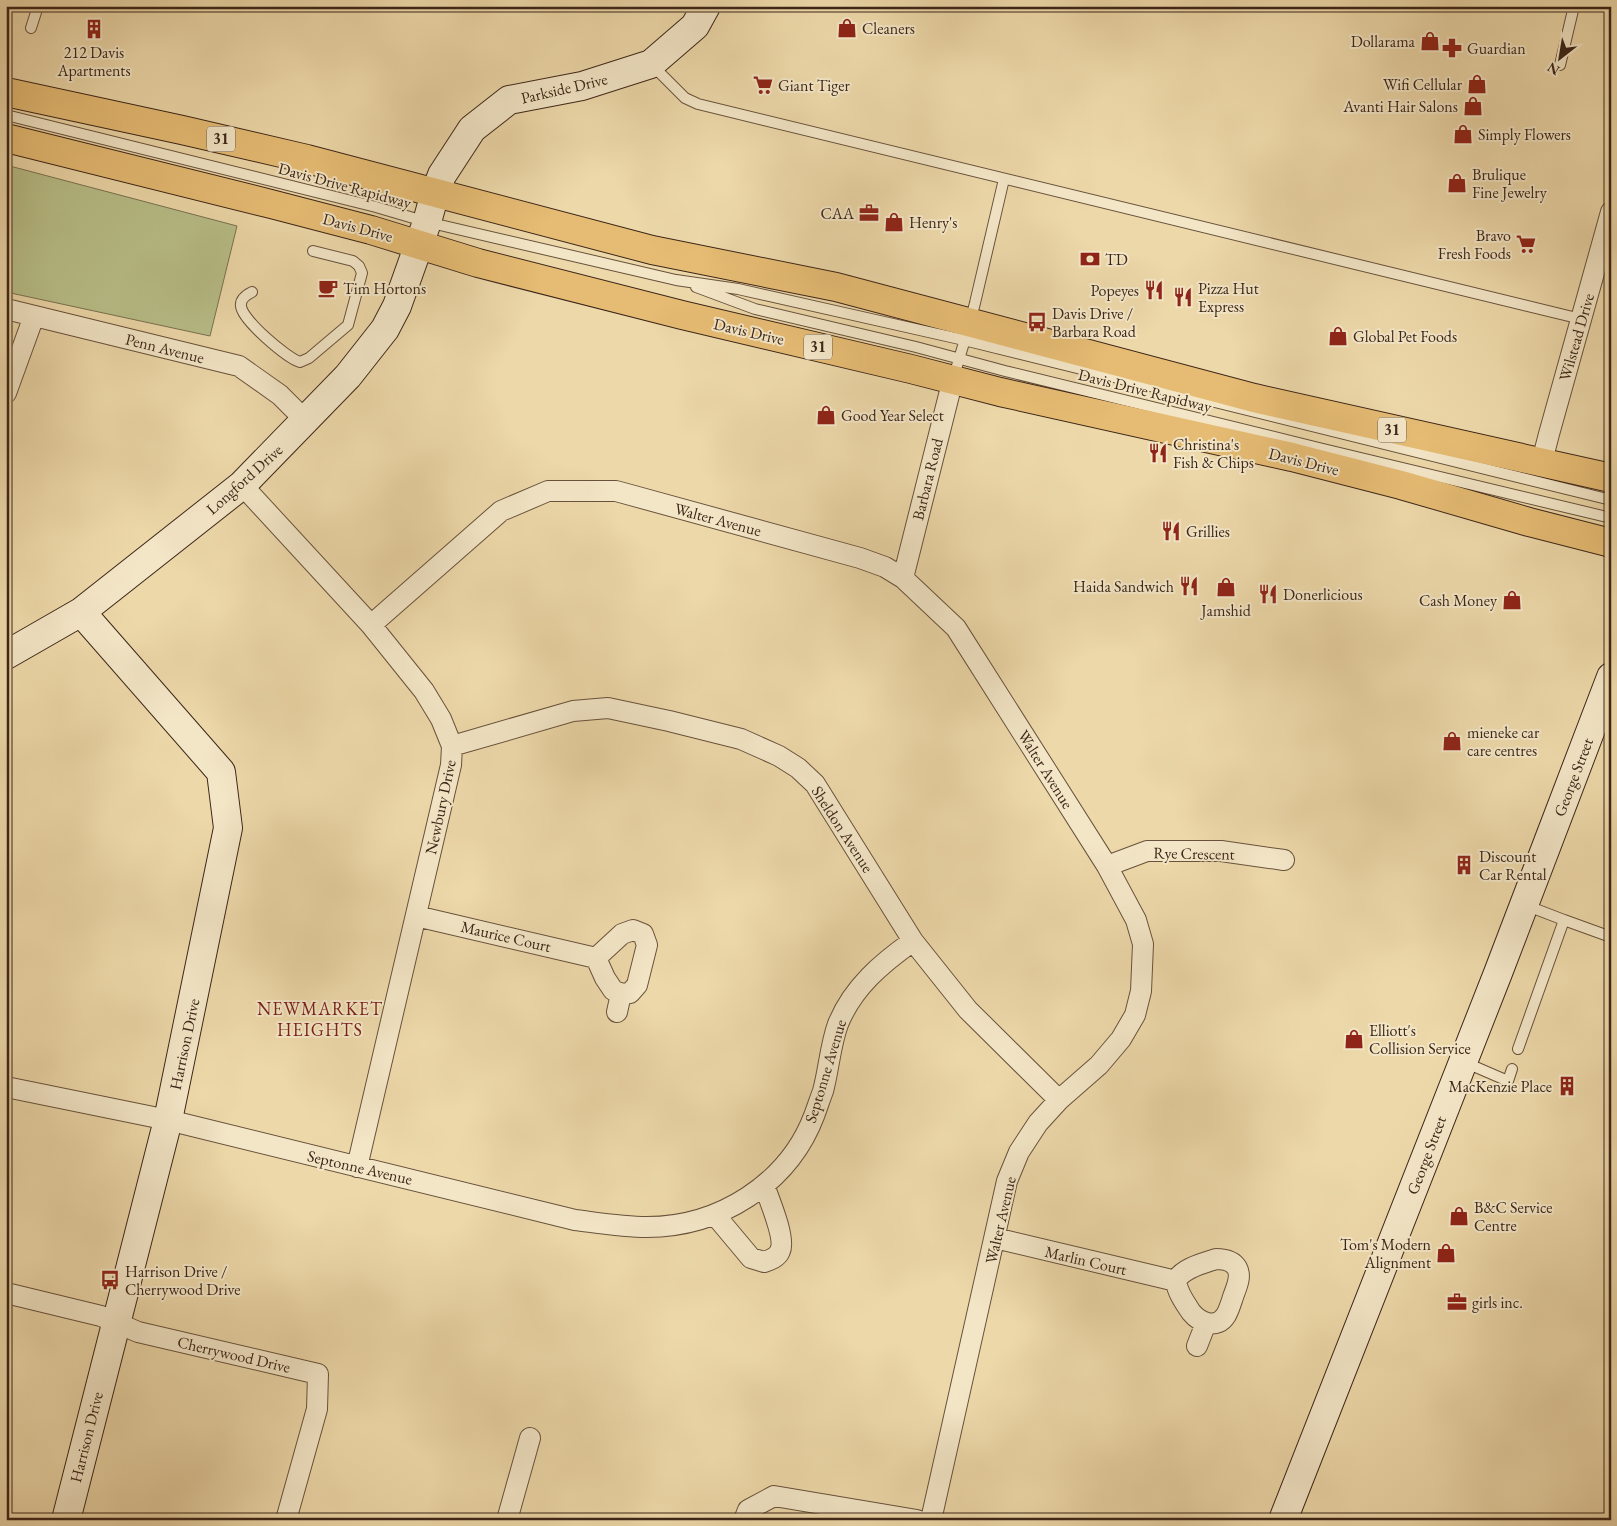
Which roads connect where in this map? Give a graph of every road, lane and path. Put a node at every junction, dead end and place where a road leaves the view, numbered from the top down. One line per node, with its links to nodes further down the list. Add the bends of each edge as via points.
1 (38, 6): 4 (lane)
2 (706, 6): 5 (street, Parkside Drive, via 695,26)
3 (1574, 6): 6 (lane)
4 (31, 28)
5 (651, 64): 10 (lane, via 685,98 698,104); 11 (street, Parkside Drive, via 582,86 509,100 472,129 442,175)
6 (1560, 65)
7 (6, 92): 11 (main road, 31, via 211,136)
8 (6, 115): 13 (lane, Davis Drive Rapidway, via 357,202)
9 (6, 138): 13 (main road, Davis Drive / 31, via 272,204)
10 (1004, 179): 19 (lane); 20 (lane)
11 (435, 193): 13 (street, Parkside Drive); 20 (main road, 31, via 652,250 836,287)
12 (1611, 212): 19 (street, Wilstead Drive)
13 (423, 233): 15 (lane, Davis Drive Rapidway); 21 (main road, Davis Drive / 31, via 478,263 682,315); 23 (street, Longford Drive, via 397,306 385,329 348,376)
14 (313, 251): 16 (lane, via 353,261 362,274 348,326 309,358 300,362 290,358 246,318 241,302)
15 (676, 280): 20 (lane, Davis Drive Rapidway); 21 (lane, Davis Drive Rapidway)
16 (252, 292)
17 (6, 309): 18 (street, Penn Avenue)
18 (34, 316): 22 (street); 23 (street, Penn Avenue, via 239,366 280,395)
19 (1581, 319): 24 (street, Wilstead Drive)
20 (967, 331): 21 (lane); 24 (main road, 31); 27 (lane, Davis Drive Rapidway)
21 (956, 369): 28 (lane, Davis Drive Rapidway, via 1309,446); 29 (main road, Davis Drive / 31, via 1000,392 1292,457); 30 (street, Barbara Road)
22 (6, 392)
23 (306, 421): 26 (street, Longford Drive)
24 (1542, 462): 25 (main road, 31)
25 (1611, 478)
26 (242, 486): 31 (street, Longford Drive); 32 (street, Newbury Drive)
27 (1611, 500)
28 (1611, 518)
29 (1611, 543)
30 (903, 578): 32 (street, Walter Avenue, via 860,558 616,491 548,491 501,512); 37 (street, Walter Avenue, via 956,628)
31 (81, 612): 33 (street, Longford Drive); 49 (street, Harrison Drive, via 221,772 228,828)
32 (371, 625): 35 (street, Newbury Drive, via 424,691)
33 (6, 655)
34 (1611, 677): 38 (street, George Street)
35 (452, 746): 39 (street, Newbury Drive, via 451,765); 42 (street, Sheldon Avenue, via 573,711 608,708 741,739 762,747 798,768 815,784)
36 (1284, 860): 37 (street, Rye Crescent, via 1221,851 1147,851)
37 (1108, 866): 48 (street, Walter Avenue, via 1136,920 1143,944 1141,991 1135,1015 1121,1039 1100,1065)
38 (1524, 905): 40 (lane); 45 (street, George Street)
39 (416, 916): 43 (street, Maurice Court); 50 (street, Newbury Drive)
40 (1564, 920): 41 (lane); 44 (lane)
41 (1611, 937)
42 (913, 941): 48 (street, Sheldon Avenue, via 968,1010); 51 (street, Septonne Avenue, via 875,970 849,1002 838,1025 813,1119 796,1150)
43 (596, 958): 43 (street, via 617,993 619,1003 637,985 647,945 644,934 633,930 622,934)
44 (1518, 1049)
45 (1463, 1062): 46 (lane, via 1508,1081); 66 (street, George Street)
46 (1512, 1069)
47 (6, 1087): 49 (street, Septonne Avenue)
48 (1059, 1100): 53 (street, Walter Avenue, via 1018,1152 1007,1181)
49 (168, 1120): 50 (street, Septonne Avenue); 57 (street, Harrison Drive)
50 (357, 1166): 52 (street, Septonne Avenue, via 575,1220 648,1227 676,1225)
51 (764, 1185): 52 (street, Septonne Avenue, via 746,1199); 52 (street, via 782,1240 776,1257 764,1262 752,1258)
52 (715, 1215)
53 (995, 1238): 54 (street, Marlin Court); 65 (street, Walter Avenue)
54 (1176, 1281): 56 (street, via 1194,1316); 56 (street, via 1186,1271 1216,1259 1229,1261 1238,1269 1238,1281 1226,1315 1217,1323)
55 (6, 1293): 57 (street, Cherrywood Drive, via 101,1316)
56 (1206, 1323): 58 (street)
57 (117, 1324): 60 (street, Harrison Drive); 61 (street, Cherrywood Drive, via 138,1332 318,1374 317,1409)
58 (1197, 1346)
59 (530, 1438): 62 (street)
60 (66, 1520)
61 (286, 1520)
62 (507, 1520)
63 (744, 1520): 64 (street, via 748,1510 774,1496)
64 (917, 1520)
65 (931, 1520)
66 (1283, 1520)

